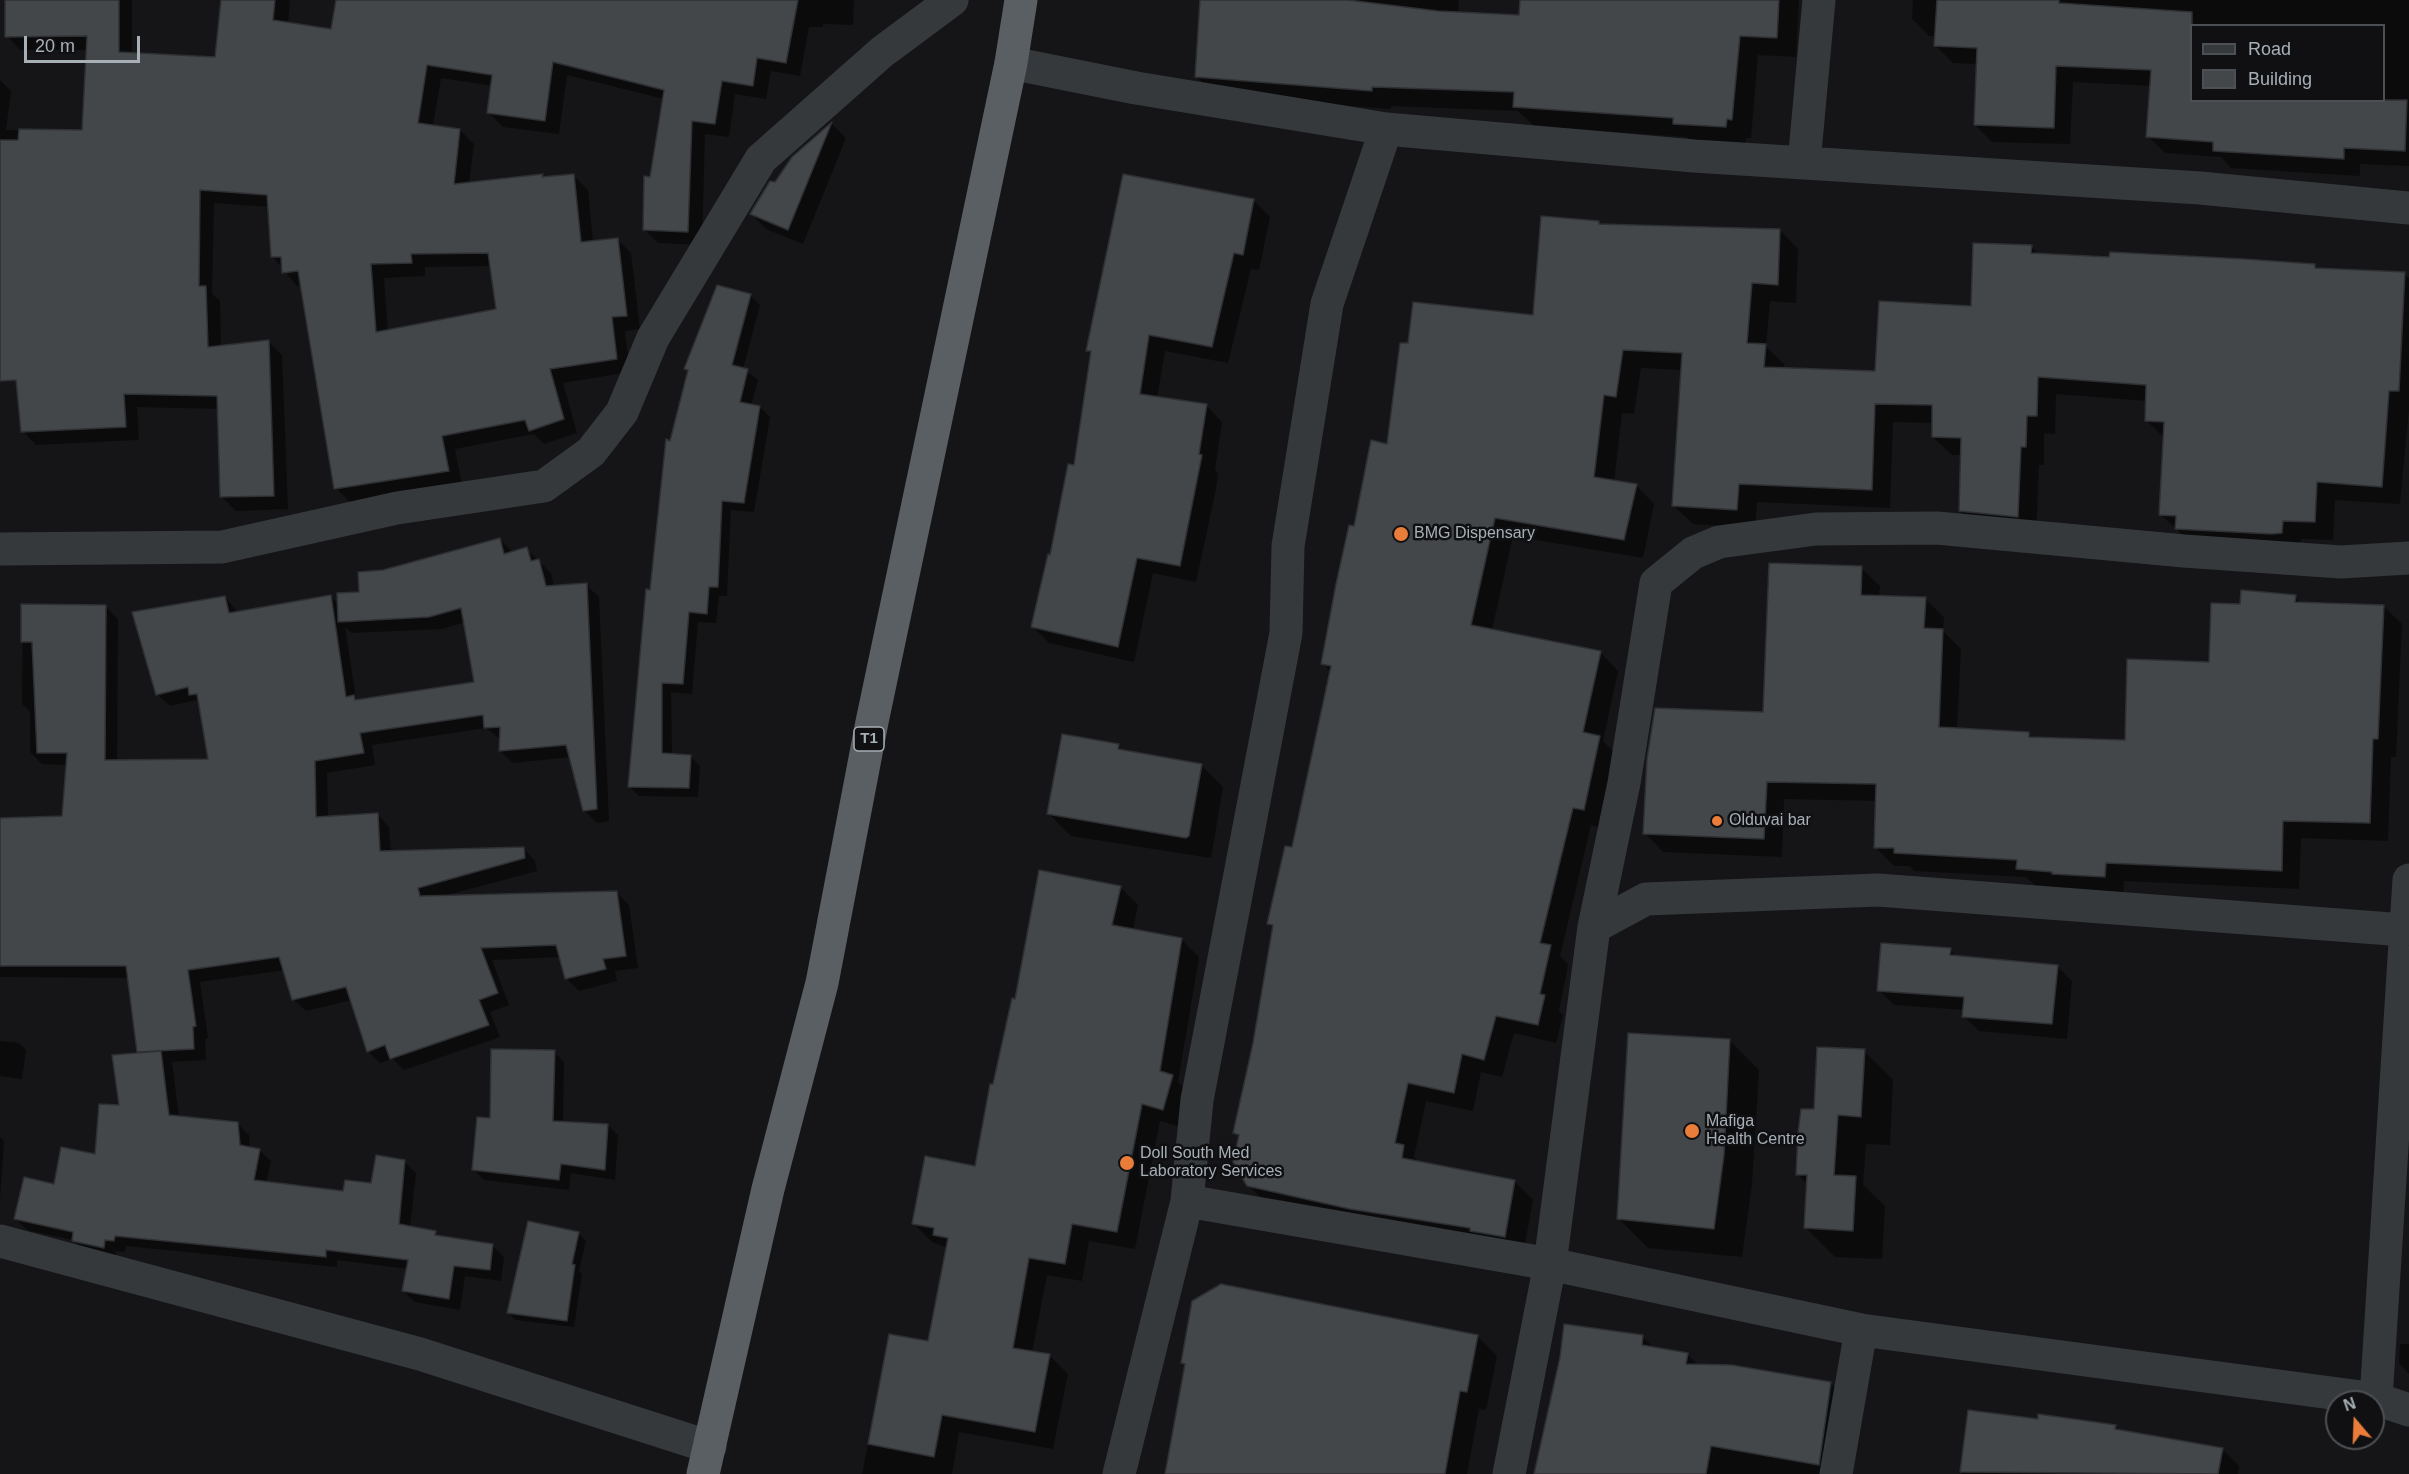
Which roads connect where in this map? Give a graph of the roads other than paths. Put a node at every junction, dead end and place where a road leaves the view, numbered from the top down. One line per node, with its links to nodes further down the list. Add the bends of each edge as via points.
1 (952, 0): 8 (street, via 882,52 761,159 653,338 622,412 591,452 544,486 397,508 222,547)
2 (1021, 0): 4 (highway, T1)
3 (1819, 0): 6 (street)
4 (1011, 63): 5 (street); 21 (highway, T1, via 872,722 822,983 768,1189)
5 (1386, 129): 6 (street); 13 (street, via 1327,304 1288,546 1286,633 1197,1100)
6 (1804, 163): 7 (street, via 2200,188)
7 (2409, 208)
8 (0, 549)
9 (2409, 558): 11 (street, via 2342,562 1937,528 1816,529 1719,542 1692,553 1656,583 1624,783)
10 (2409, 880): 12 (street)
11 (1594, 927): 12 (street, via 1646,899 1878,890); 15 (street)
12 (2404, 930): 17 (street)
13 (1187, 1201): 15 (street); 22 (street)
14 (0, 1242): 21 (street, via 420,1354)
15 (1550, 1264): 16 (street); 23 (street)
16 (1861, 1330): 18 (street); 24 (street)
17 (2377, 1390)
18 (2325, 1392)
19 (2385, 1402): 20 (street)
20 (2409, 1410)
21 (706, 1461)
22 (1119, 1474)
23 (1509, 1474)
24 (1836, 1474)

